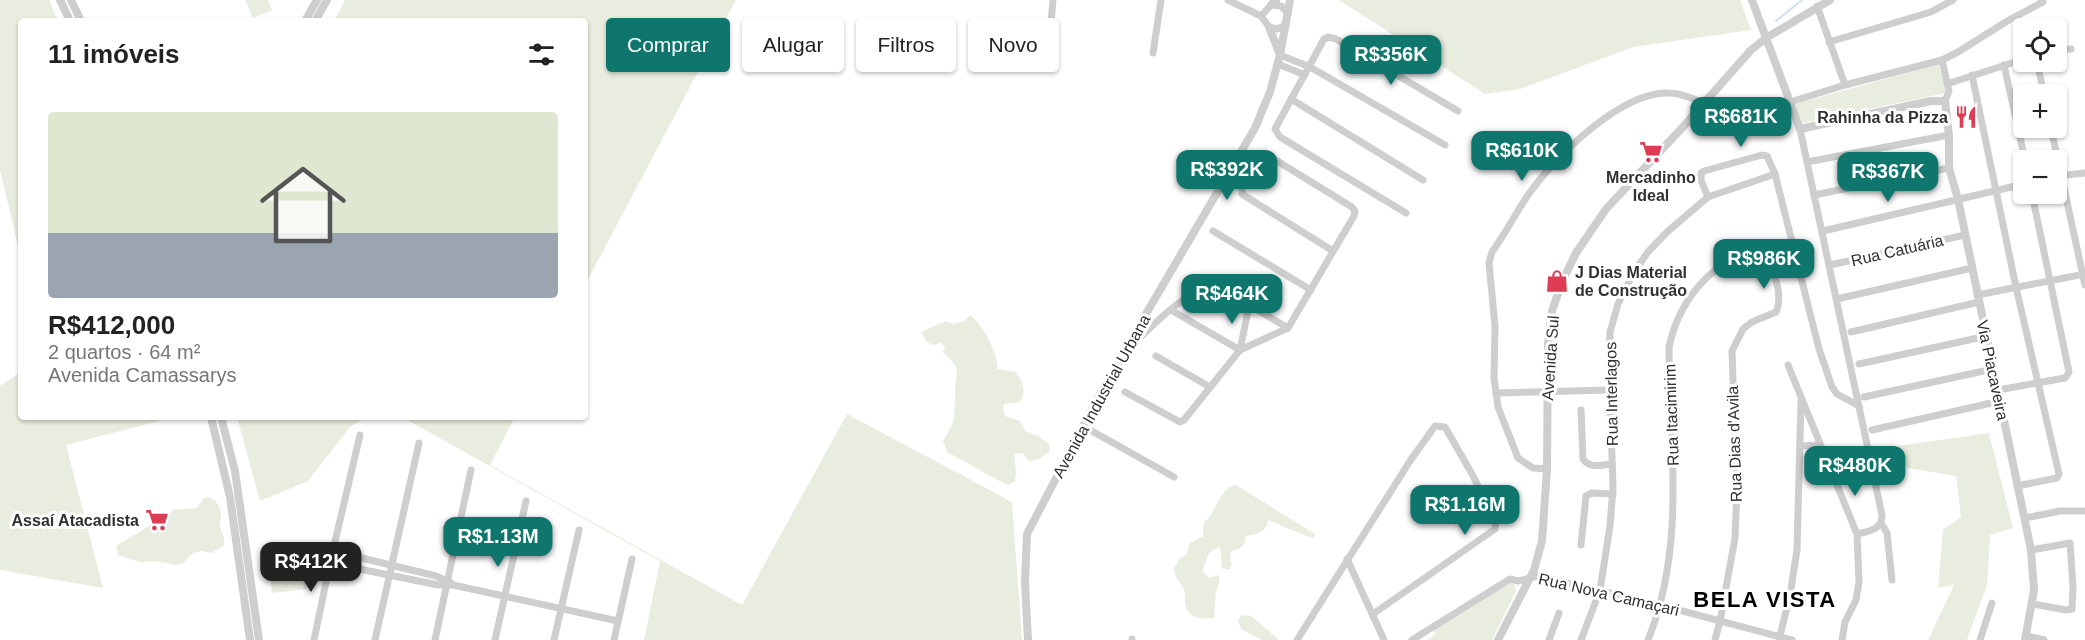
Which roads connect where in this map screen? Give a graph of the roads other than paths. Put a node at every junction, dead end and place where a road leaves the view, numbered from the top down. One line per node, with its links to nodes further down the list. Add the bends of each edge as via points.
1 (60, 0): 17 (street)
2 (71, 0): 18 (street)
3 (317, 0): 19 (street)
4 (327, 0): 20 (street)
5 (1053, 0): 21 (street)
6 (1161, 0): 28 (street)
7 (1228, 0): 16 (street)
8 (1290, 0): 15 (street, Avenida Industrial Urbana)
9 (1752, 0): 24 (street)
10 (1830, 0): 14 (street, Avenida Sul)
11 (1953, 0): 25 (street, via 1930,12)
12 (2042, 1): 30 (street)
13 (1274, 2): 15 (street); 16 (street)
14 (1817, 6): 24 (street, Avenida Sul); 25 (street)
15 (1288, 13): 22 (street, Avenida Industrial Urbana)
16 (1261, 16): 23 (street)
17 (69, 18)
18 (80, 18)
19 (307, 18)
20 (317, 18)
21 (1051, 18)
22 (1286, 25): 23 (street); 29 (street, Avenida Industrial Urbana)
23 (1269, 27): 29 (street)
24 (1766, 38): 40 (street); 41 (street, Avenida Sul)
25 (1829, 42): 37 (street)
26 (2067, 49): 27 (street)
27 (2071, 49)
28 (1153, 52)
29 (1279, 60): 33 (street); 34 (street); 77 (street, Avenida Industrial Urbana, via 1255,128)
30 (1942, 60): 36 (street); 37 (street)
31 (2013, 62): 32 (street)
32 (2004, 65): 35 (street); 46 (street)
33 (1310, 67): 34 (street); 42 (street, via 1325,37 1331,37); 45 (street)
34 (1305, 75): 38 (street)
35 (1972, 75): 36 (street); 54 (street)
36 (1947, 84): 39 (street, via 1949,94)
37 (1845, 85): 40 (street)
38 (1291, 99): 52 (street); 60 (street, via 1275,129 1277,135)
39 (1945, 101): 43 (street); 44 (street, Via Piacaveira)
40 (1790, 102): 43 (street)
41 (1704, 104): 92 (street, Avenida Sul, via 1606,209 1576,253 1552,311); 94 (street, via 1667,92 1631,103 1562,152 1530,192 1490,257)
42 (1458, 111)
43 (1800, 129): 47 (street)
44 (1949, 135): 47 (street); 48 (street, Via Piacaveira)
45 (1445, 145)
46 (2023, 150)
47 (1807, 162): 55 (street)
48 (1949, 168): 55 (street); 57 (street, Via Piacaveira)
49 (2085, 173): 51 (street)
50 (1775, 174): 56 (street, Rua Interlagos); 56 (street, via 1769,158 1762,155 1704,171 1701,180); 98 (street, via 1832,387)
51 (2067, 175)
52 (1423, 180)
53 (2013, 187): 54 (street)
54 (1997, 191): 57 (street); 71 (street)
55 (1814, 195): 62 (street)
56 (1708, 197): 90 (street, Rua Interlagos, via 1667,232 1634,272 1610,332)
57 (1958, 199): 62 (street); 63 (street, Via Piacaveira)
58 (2034, 204): 69 (street)
59 (2066, 204): 68 (street)
60 (1406, 213)
61 (1213, 231): 72 (street)
62 (1823, 231): 65 (street)
63 (1965, 234): 65 (street, Rua Catuária); 66 (street, Via Piacaveira)
64 (1333, 250): 64 (street, via 1354,216 1352,207 1269,156 1262,156 1242,186 1242,194); 72 (street)
65 (1830, 265): 74 (street)
66 (1972, 268): 73 (street, Via Piacaveira); 74 (street)
67 (1773, 271): 135 (street, Rua Itacimirim, via 1766,260 1755,255 1729,263 1700,284 1674,326 1669,347 1673,506 1671,545); 140 (street, Rua Dias d'Avila, via 1777,311 1743,329 1732,351 1736,528)
68 (2084, 274): 69 (street); 70 (street)
69 (2050, 280): 71 (street); 88 (street, via 2069,372 2065,378)
70 (2085, 285)
71 (2016, 287): 73 (street); 88 (street)
72 (1311, 290): 79 (street)
73 (1978, 298): 80 (street); 81 (street, Via Piacaveira)
74 (1837, 299): 98 (street)
75 (1249, 306): 76 (street, via 1223,291 1208,289); 79 (street); 83 (street)
76 (1171, 310): 78 (street); 83 (street)
77 (1141, 324): 78 (street); 82 (street, Avenida Industrial Urbana)
78 (1152, 327): 82 (street)
79 (1288, 328): 83 (street)
80 (1851, 332)
81 (1987, 336): 85 (street); 87 (street, Via Piacaveira)
82 (1129, 347): 102 (street, Avenida Industrial Urbana)
83 (1240, 350): 89 (street)
84 (1156, 356): 89 (street)
85 (1859, 364)
86 (1788, 365): 95 (street)
87 (1994, 369): 91 (street, Via Piacaveira); 96 (street)
88 (2038, 383): 91 (street); 112 (street, via 2059,474)
89 (1210, 387): 93 (street, via 1180,422)
90 (1609, 390): 92 (street); 108 (street, Rua Interlagos)
91 (1998, 390): 97 (street, Via Piacaveira)
92 (1546, 391): 94 (street); 110 (street, Avenida Sul)
93 (1125, 392)
94 (1496, 393): 110 (street, via 1518,458 1533,468)
95 (1801, 396): 106 (street); 107 (street)
96 (1864, 397)
97 (2000, 400): 103 (street); 112 (street, Via Piacaveira)
98 (1859, 406): 117 (street)
99 (1581, 410): 108 (street, via 1583,459 1592,466)
100 (212, 420): 143 (street, via 230,497)
101 (222, 420): 144 (street, via 235,471)
102 (1083, 426): 111 (street); 151 (street, Avenida Industrial Urbana, via 1027,534)
103 (1872, 430)
104 (360, 435): 122 (street)
105 (419, 443): 126 (street)
106 (1820, 444): 107 (street); 119 (street)
107 (1800, 446): 142 (street, via 1797,550)
108 (1612, 464): 113 (street, Rua Interlagos)
109 (471, 470): 130 (street)
110 (1547, 470): 128 (street, Avenida Sul, via 1542,541)
111 (1174, 477)
112 (2018, 486): 116 (street, Via Piacaveira)
113 (1612, 494): 120 (street, via 1586,496); 131 (street, Rua Interlagos)
114 (526, 501): 132 (street)
115 (2085, 510): 116 (street)
116 (2025, 518): 121 (street, Via Piacaveira)
117 (1881, 519): 119 (street, via 1875,529); 129 (street, via 1887,533)
118 (579, 530): 136 (street)
119 (1857, 534): 161 (street, via 1859,582)
120 (1581, 545)
121 (2031, 550): 134 (street, Via Piacaveira); 134 (street, via 2070,543 2073,587 2072,609)
122 (333, 551): 125 (street); 126 (street)
123 (632, 559): 139 (street)
124 (1347, 559): 138 (street); 138 (street, via 1435,426 1445,428 1497,525 1491,533); 152 (street)
125 (330, 563): 127 (street); 145 (street)
126 (392, 565): 127 (street); 130 (street, via 436,576)
127 (390, 575): 130 (street); 146 (street)
128 (1531, 576): 131 (street, Rua Nova Camaçari); 154 (street, via 1518,581 1510,579); 155 (street, Avenida Sul)
129 (1892, 580)
130 (449, 584): 132 (street); 147 (street)
131 (1600, 590): 135 (street, Rua Nova Camaçari); 157 (street, Rua Interlagos)
132 (504, 596): 136 (street); 148 (street)
133 (1992, 603): 162 (street)
134 (2033, 604): 141 (street, Via Piacaveira)
135 (1660, 605): 140 (street, Rua Nova Camaçari); 158 (street, Rua Itacimirim)
136 (561, 609): 139 (street); 149 (street)
137 (1559, 613): 156 (street)
138 (1373, 614): 153 (street)
139 (618, 621): 150 (street)
140 (1720, 621): 142 (street, Rua Nova Camaçari); 159 (street, Rua Dias d'Avila)
141 (2026, 638): 163 (street)
142 (1779, 639): 160 (street, Rua Nova Camaçari)
143 (250, 640)
144 (259, 640)
145 (314, 640)
146 (375, 640)
147 (435, 640)
148 (495, 640)
149 (554, 640)
150 (614, 640)
151 (1028, 640)
152 (1297, 640)
153 (1384, 640)
154 (1412, 640)
155 (1498, 640)
156 (1549, 640)
157 (1581, 640)
158 (1648, 640)
159 (1715, 640)
160 (1792, 640)
161 (1842, 640)
162 (1980, 640)
163 (2044, 640)

